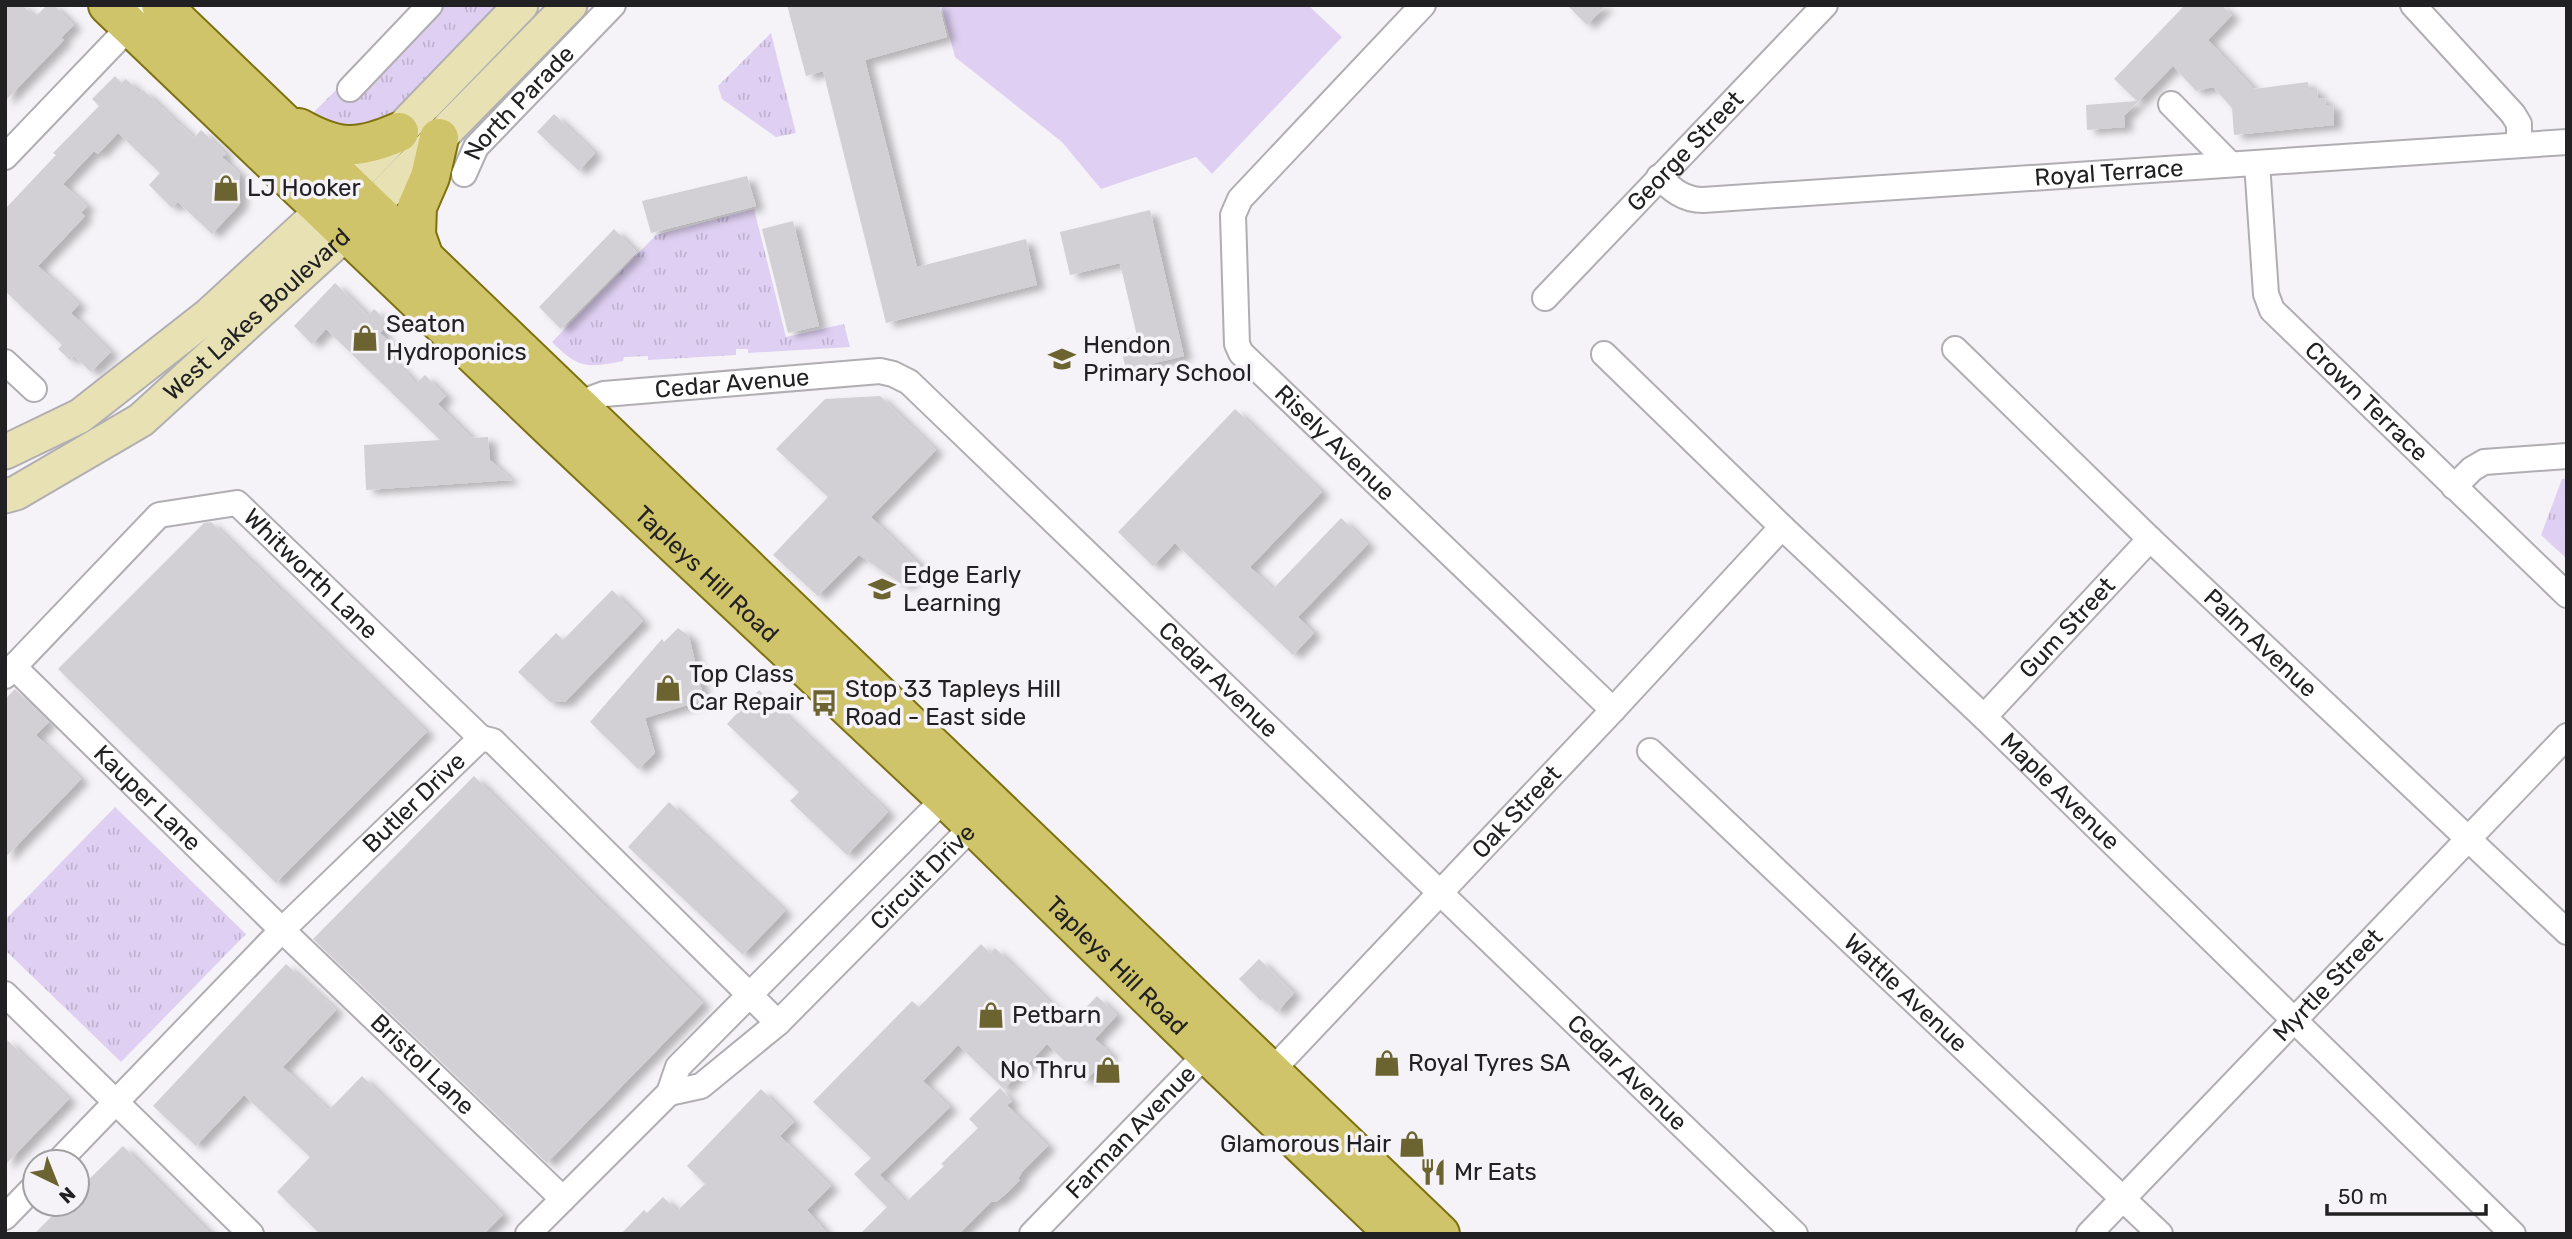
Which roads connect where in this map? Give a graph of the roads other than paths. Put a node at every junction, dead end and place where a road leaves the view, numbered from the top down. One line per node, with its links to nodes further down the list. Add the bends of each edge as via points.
1 (161, 5): 14 (main road, Tapleys Hill Road)
2 (429, 5): 12 (street)
3 (521, 5): 15 (main road, West Lakes Boulevard)
4 (570, 5): 10 (main road, West Lakes Boulevard)
5 (613, 5): 11 (street, North Parade)
6 (1423, 5): 40 (street, Risely Avenue, via 1240,199 1233,215 1237,344 1241,353)
7 (1825, 5): 23 (street, George Street)
8 (2413, 5): 18 (street, via 2513,114 2519,124)
9 (130, 12): 19 (street); 24 (main road, Tapleys Hill Road)
10 (544, 32): 11 (street, North Parade); 16 (main road, West Lakes Boulevard)
11 (581, 38): 22 (street, North Parade, via 476,147)
12 (350, 89)
13 (2171, 104): 21 (street)
14 (276, 114): 15 (main road, via 318,139 350,146); 24 (main road, Tapleys Hill Road)
15 (399, 132): 24 (main road, West Lakes Boulevard)
16 (439, 138): 24 (main road, West Lakes Boulevard); 25 (main road, via 417,207 416,235)
17 (2567, 142): 18 (street, Royal Terrace)
18 (2519, 145): 20 (street, Royal Terrace)
19 (5, 157)
20 (2257, 163): 21 (street, Royal Terrace); 34 (street, Crown Terrace, via 2266,294 2272,310)
21 (2230, 164): 23 (street, Royal Terrace, via 1703,200 1678,194)
22 (464, 174)
23 (1659, 177): 26 (street, George Street)
24 (348, 209): 25 (main road, Tapleys Hill Road); 31 (main road, Tapleys Hill Road); 32 (main road, West Lakes Boulevard, via 80,416); 35 (main road, West Lakes Boulevard, via 141,420)
25 (423, 255): 31 (main road, Tapleys Hill Road, via 530,361)
26 (1545, 298)
27 (1955, 349): 37 (street, Palm Avenue)
28 (1604, 354): 36 (street, Maple Avenue)
29 (5, 362): 30 (street)
30 (34, 389)
31 (569, 420): 45 (main road, Tapleys Hill Road); 47 (street, Cedar Avenue, via 604,394 880,371 909,382)
32 (5, 452)
33 (2567, 456): 34 (street, via 2484,463)
34 (2454, 487): 38 (street, Crown Terrace)
35 (5, 496)
36 (1782, 527): 40 (street, Oak Street); 41 (street, Maple Avenue)
37 (2150, 539): 41 (street, Gum Street); 46 (street, Palm Avenue)
38 (2567, 594)
39 (10, 671): 43 (street, Whitworth Lane, via 159,515 237,503); 48 (street, Kauper Lane)
40 (1613, 710): 47 (street, Oak Street)
41 (1984, 717): 52 (street, Maple Avenue)
42 (2567, 736): 46 (street, Myrtle Street)
43 (481, 738): 48 (street, Butler Drive); 51 (street, Butler Drive, via 493,741)
44 (1650, 751): 60 (street, Wattle Avenue)
45 (966, 805): 51 (street, Circuit Drive); 53 (street, Circuit Drive); 54 (main road, Tapleys Hill Road)
46 (2469, 838): 49 (street, Palm Avenue); 52 (street, Myrtle Street)
47 (1440, 894): 55 (street, Oak Street); 68 (street, Cedar Avenue)
48 (282, 930): 57 (street, Butler Drive); 59 (street, Bristol Lane)
49 (2567, 932)
50 (5, 994): 57 (street)
51 (749, 995): 53 (street, Butler Drive); 56 (street, Circuit Drive, via 678,1067)
52 (2295, 1020): 60 (street, Myrtle Street); 71 (street, Maple Avenue)
53 (778, 1023): 56 (street, Circuit Drive, via 701,1086)
54 (1218, 1042): 55 (main road, Tapleys Hill Road); 65 (street, Farman Avenue)
55 (1260, 1083): 66 (main road, Tapleys Hill Road); 67 (main road, Tapleys Hill Road)
56 (669, 1093): 59 (street, Circuit Drive)
57 (117, 1101): 58 (street, Butler Drive); 63 (street)
58 (72, 1148)
59 (563, 1199): 64 (street, Circuit Drive)
60 (2123, 1199): 69 (street, Myrtle Street); 70 (street, Wattle Avenue)
61 (21, 1200): 62 (street)
62 (5, 1217)
63 (251, 1234)
64 (528, 1234)
65 (1032, 1234)
66 (1395, 1234)
67 (1440, 1234)
68 (1795, 1234)
69 (2089, 1234)
70 (2160, 1234)
71 (2513, 1234)

